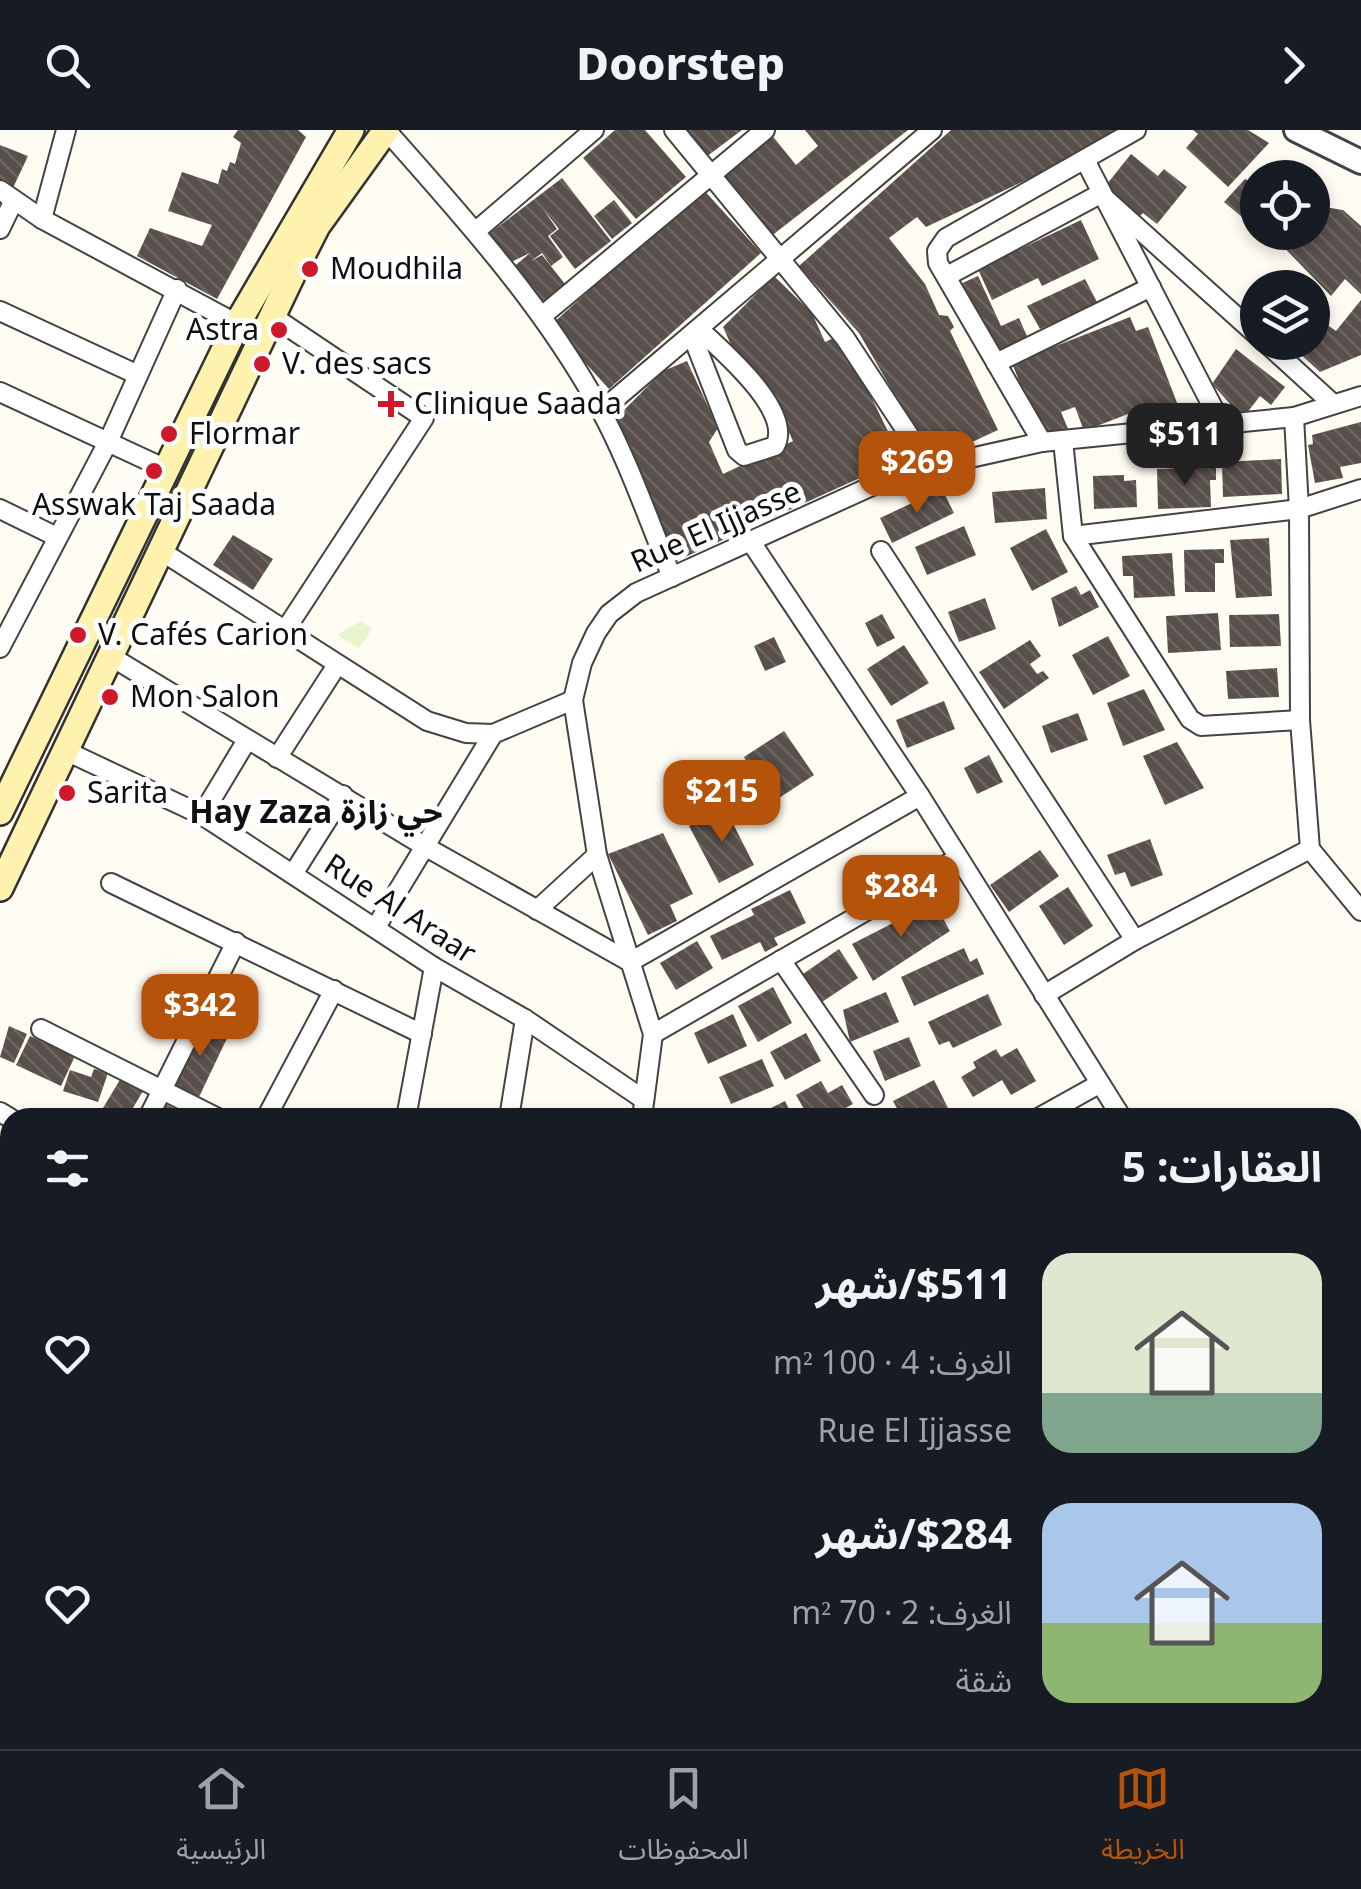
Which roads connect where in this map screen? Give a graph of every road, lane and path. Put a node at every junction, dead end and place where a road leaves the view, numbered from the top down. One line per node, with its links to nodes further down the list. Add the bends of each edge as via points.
1 (66, 130): 15 (street)
2 (386, 130): 9 (main road); 17 (street)
3 (594, 130): 17 (street)
4 (674, 130): 12 (street)
5 (765, 130): 12 (street)
6 (932, 130): 18 (street)
7 (1136, 130): 10 (street)
8 (1296, 130): 11 (street)
9 (349, 138): 23 (main road, via 317,226); 26 (main road)
10 (1086, 162): 13 (street); 19 (street, via 939,244 938,263)
11 (1361, 162)
12 (711, 175): 18 (street); 24 (street)
13 (1100, 194): 19 (street); 20 (street); 25 (street)
14 (7, 195): 15 (street); 16 (street)
15 (42, 219): 21 (street)
16 (0, 229)
17 (476, 232): 24 (street)
18 (780, 258): 27 (street); 40 (street, via 845,338)
19 (947, 276): 29 (street)
20 (1151, 287): 29 (street); 36 (street)
21 (177, 289): 26 (street); 30 (street)
22 (0, 310): 30 (street)
23 (272, 316): 48 (main road); 51 (street, via 424,418)
24 (542, 316): 34 (street)
25 (1240, 320)
26 (237, 324): 41 (main road)
27 (695, 332): 27 (street, via 738,450 754,456 775,446 779,428 766,400); 34 (street)
28 (1285, 360): 33 (street)
29 (996, 363): 39 (street)
30 (138, 375): 38 (street)
31 (0, 392): 38 (street)
32 (1361, 396): 33 (street, Rue El Ijjasse)
33 (1333, 404): 35 (street, Rue El Ijjasse)
34 (601, 411): 50 (street)
35 (1294, 417): 36 (street, Rue El Ijjasse); 44 (street)
36 (1221, 422): 37 (street, Rue El Ijjasse)
37 (1062, 440): 39 (street, Rue El Ijjasse); 45 (street)
38 (108, 442): 41 (street); 46 (street)
39 (1042, 442): 40 (street, Rue El Ijjasse)
40 (930, 466): 47 (street, Rue El Ijjasse)
41 (166, 469): 63 (main road)
42 (1361, 489): 44 (street)
43 (0, 509): 46 (street)
44 (1299, 509): 45 (street); 56 (street)
45 (1073, 536): 56 (street, via 1190,720 1201,726)
46 (57, 537): 52 (street)
47 (750, 542): 50 (street, Rue El Ijjasse); 62 (street)
48 (161, 551): 51 (street); 53 (main road)
49 (881, 551): 75 (street)
50 (672, 577): 55 (street, Rue El Ijjasse, via 610,614 586,652)
51 (284, 632): 54 (street)
52 (0, 648)
53 (110, 656): 58 (street); 59 (main road)
54 (337, 665): 57 (street, via 427,721); 60 (street)
55 (573, 700): 57 (street); 67 (street, Rue El Ijjasse)
56 (1300, 720): 66 (street)
57 (493, 734): 65 (street)
58 (247, 740): 60 (street); 64 (street)
59 (66, 751): 64 (street, Rue Al Araar); 71 (main road)
60 (277, 758): 61 (street)
61 (342, 795): 65 (street); 69 (street)
62 (920, 796): 68 (street); 78 (street)
63 (0, 812)
64 (202, 815): 69 (street, Rue Al Araar)
65 (426, 847): 72 (street); 74 (street)
66 (1310, 849): 73 (street); 75 (street)
67 (597, 855): 72 (street); 78 (street, Rue El Ijjasse)
68 (958, 858): 77 (street); 81 (street)
69 (294, 874): 74 (street, Rue Al Araar)
70 (111, 883): 76 (street)
71 (0, 888)
72 (537, 910): 78 (street)
73 (1361, 911)
74 (376, 928): 79 (street, Rue Al Araar)
75 (1135, 940): 81 (street)
76 (236, 942): 80 (street); 87 (street)
77 (781, 960): 85 (street); 88 (street)
78 (630, 962): 85 (street, Rue El Ijjasse)
79 (434, 967): 82 (street, Rue Al Araar); 84 (street)
80 (334, 990): 84 (street); 91 (street)
81 (1044, 995): 86 (street)
82 (526, 1019): 93 (street); 94 (street, Rue Al Araar)
83 (40, 1029): 87 (street)
84 (422, 1034): 92 (street)
85 (653, 1034): 94 (street, Rue El Ijjasse)
86 (1099, 1084): 95 (street); 96 (street)
87 (162, 1090): 89 (street); 90 (street)
88 (874, 1094)
89 (153, 1108)
90 (198, 1108)
91 (271, 1108)
92 (408, 1108)
93 (511, 1108)
94 (642, 1108)
95 (1056, 1108)
96 (1115, 1108)

